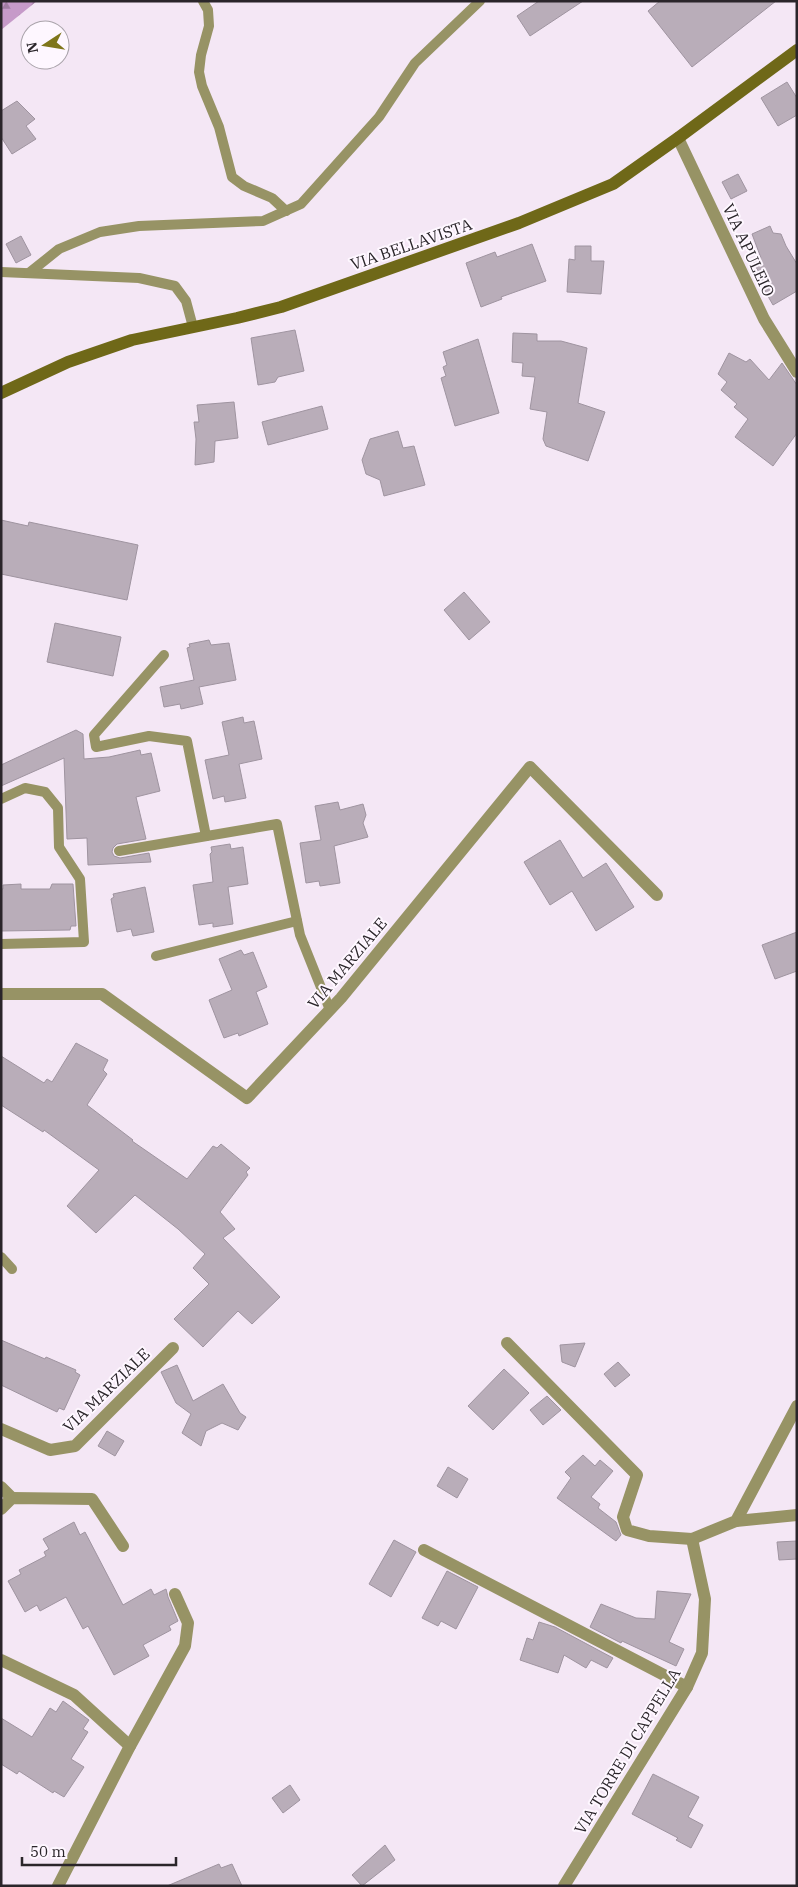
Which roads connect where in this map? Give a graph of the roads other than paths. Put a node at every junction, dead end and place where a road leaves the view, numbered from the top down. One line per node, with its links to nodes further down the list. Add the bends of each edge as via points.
1 (203, 1): 5 (lane, via 208,10 209,26 199,72 219,127 232,177 272,198)
2 (480, 1): 5 (lane, via 415,64 379,117 301,204)
3 (797, 50): 4 (street, VIA BELLAVISTA)
4 (678, 138): 8 (street, VIA BELLAVISTA, via 613,184 519,223 281,307); 9 (street, VIA APULEIO, via 764,319)
5 (286, 211): 7 (lane, via 263,221 138,226 100,232 60,249)
6 (1, 272): 7 (lane)
7 (29, 273): 8 (lane, via 139,278 175,286 186,301)
8 (193, 328): 10 (street, VIA BELLAVISTA, via 132,340 68,362)
9 (797, 372)
10 (1, 393)
11 (164, 655): 13 (lane, via 94,735 96,748 149,736 187,741)
12 (1, 799): 17 (lane, via 25,788 45,792 58,808 59,847 80,879 84,942)
13 (206, 836): 14 (lane); 16 (lane, via 278,824)
14 (119, 851)
15 (657, 894): 20 (street, VIA MARZIALE, via 530,767)
16 (297, 921): 18 (lane); 20 (lane)
17 (1, 944)
18 (156, 956)
19 (1, 994): 20 (street, VIA MARZIALE, via 102,994 247,1098)
20 (330, 1010)
21 (1, 1257): 22 (lane)
22 (12, 1269)
23 (506, 1343): 32 (street, via 637,1475 623,1517 627,1530 649,1536)
24 (173, 1348): 26 (street, VIA MARZIALE, via 75,1446 50,1450)
25 (797, 1406): 31 (street)
26 (1, 1429)
27 (1, 1487): 28 (street)
28 (12, 1498): 29 (street); 33 (street, via 92,1498)
29 (1, 1509)
30 (797, 1515): 31 (street)
31 (736, 1521): 32 (street)
32 (692, 1539): 37 (street, VIA TORRE DI CAPPELLA, via 704,1599 702,1653)
33 (123, 1546)
34 (424, 1550): 37 (street)
35 (175, 1594): 38 (street, via 188,1623 185,1646)
36 (1, 1660): 38 (street, via 74,1695)
37 (688, 1686): 40 (street, VIA TORRE DI CAPPELLA)
38 (130, 1746): 39 (street)
39 (58, 1886)
40 (564, 1886)

